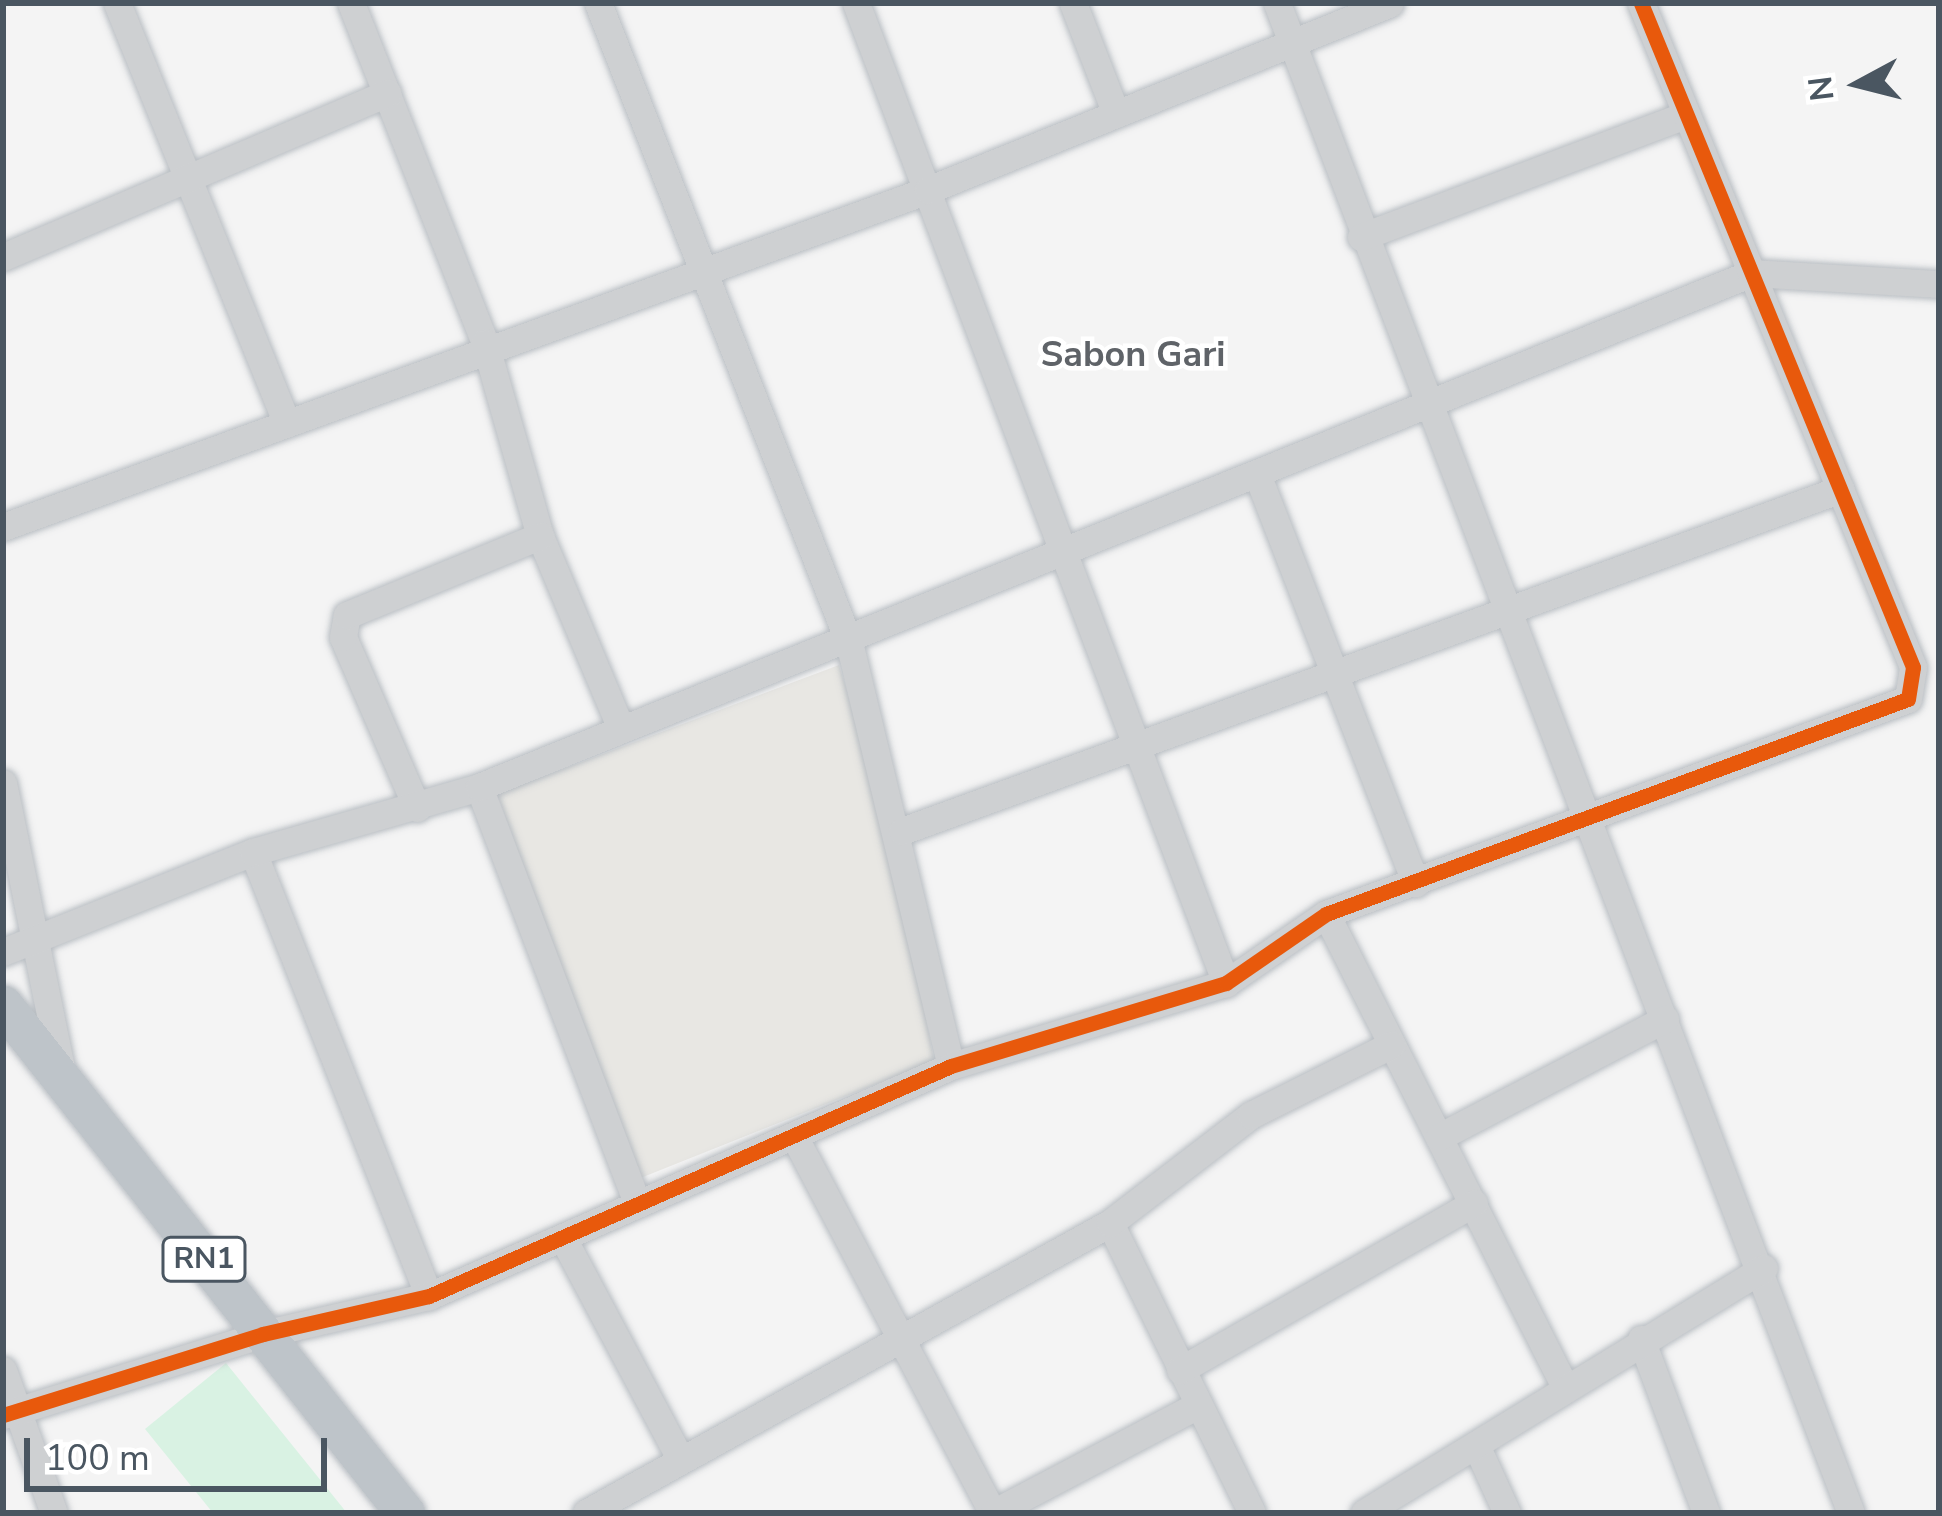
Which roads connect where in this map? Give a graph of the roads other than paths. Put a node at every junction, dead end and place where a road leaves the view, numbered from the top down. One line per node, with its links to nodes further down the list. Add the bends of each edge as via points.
1 (117, 3): 13 (street)
2 (351, 3): 10 (street)
3 (598, 3): 17 (street)
4 (856, 3): 14 (street)
5 (1072, 3): 11 (street)
6 (1277, 3): 9 (street)
7 (1390, 3): 9 (street)
8 (1641, 3): 12 (street)
9 (1292, 42): 11 (street); 15 (street)
10 (387, 93): 13 (street); 20 (street)
11 (1115, 114): 14 (street)
12 (1686, 115): 15 (street); 18 (street)
13 (185, 171): 16 (street); 22 (street)
14 (928, 190): 17 (street); 27 (street)
15 (1361, 236): 21 (street)
16 (3, 257)
17 (700, 268): 20 (street); 29 (street)
18 (1752, 273): 19 (street); 21 (street); 24 (street)
19 (1939, 284)
20 (485, 343): 22 (street); 26 (street)
21 (1426, 408): 23 (street); 28 (street)
22 (284, 419): 25 (street)
23 (1257, 474): 27 (street); 30 (street)
24 (1841, 489): 28 (street); 36 (street, via 1913,667 1908,699)
25 (3, 527)
26 (540, 536): 31 (street); 35 (street, via 346,615 343,637)
27 (1057, 549): 29 (street); 32 (street)
28 (1508, 611): 30 (street); 36 (street)
29 (849, 642): 31 (street); 37 (street)
30 (1336, 675): 32 (street); 39 (street)
31 (622, 729): 34 (street)
32 (1130, 746): 37 (street); 43 (street)
33 (3, 783): 41 (street)
34 (479, 787): 35 (street); 52 (street)
35 (417, 808): 38 (street)
36 (1587, 820): 39 (street); 45 (street)
37 (902, 831): 47 (street)
38 (253, 852): 41 (street); 56 (street)
39 (1416, 883): 40 (street)
40 (1327, 914): 43 (street); 46 (street)
41 (41, 939): 42 (street); 48 (street)
42 (3, 952)
43 (1226, 982): 47 (street)
44 (3, 1005): 48 (highway, RN1)
45 (1665, 1019): 50 (street); 55 (street)
46 (1391, 1045): 50 (street); 53 (street, via 1251,1115)
47 (951, 1066): 49 (street)
48 (64, 1084): 57 (highway, RN1)
49 (794, 1136): 52 (street); 58 (street)
50 (1439, 1137): 51 (street)
51 (1474, 1203): 61 (street); 62 (street)
52 (637, 1204): 54 (street)
53 (1110, 1223): 58 (street); 61 (street)
54 (566, 1242): 56 (street); 66 (street)
55 (1764, 1268): 59 (street); 74 (street)
56 (430, 1296): 57 (street)
57 (263, 1334): 64 (street); 68 (highway, RN1)
58 (905, 1339): 63 (street, via 993,1513); 66 (street)
59 (1641, 1339): 62 (street); 73 (street)
60 (3, 1370): 64 (street)
61 (1180, 1370): 63 (street)
62 (1565, 1387): 65 (street)
63 (1196, 1406): 70 (street)
64 (10, 1412): 67 (street)
65 (1476, 1445): 71 (street); 72 (street)
66 (680, 1458): 69 (street)
67 (54, 1513)
68 (405, 1513)
69 (586, 1513)
70 (1252, 1513)
71 (1364, 1513)
72 (1507, 1513)
73 (1706, 1513)
74 (1851, 1513)

